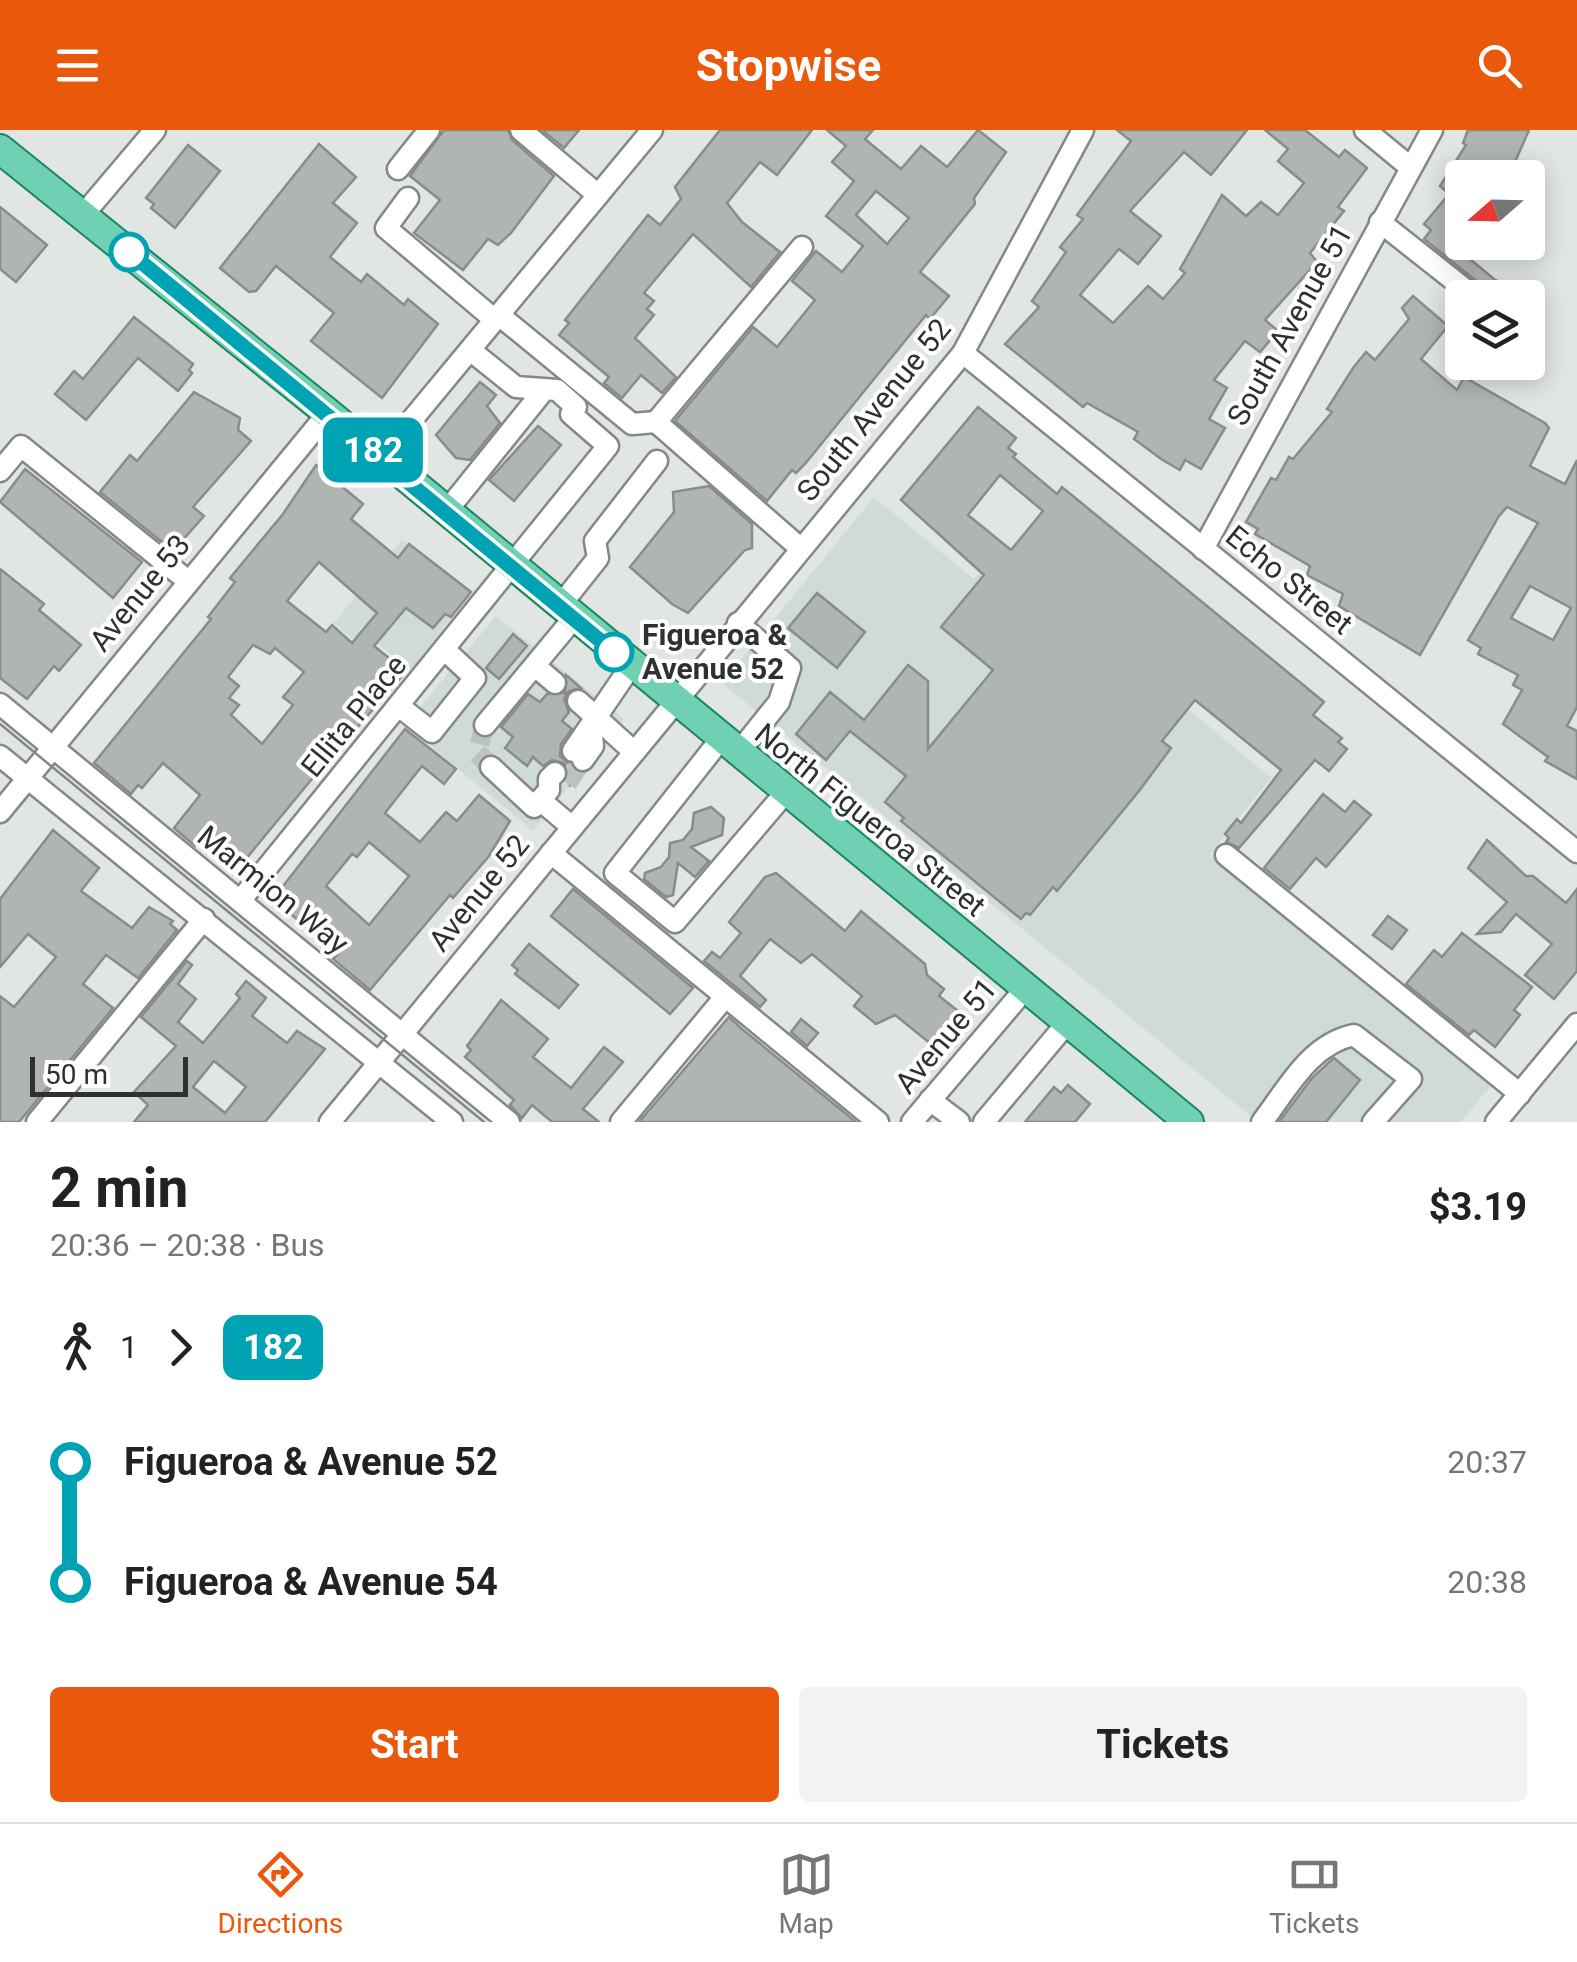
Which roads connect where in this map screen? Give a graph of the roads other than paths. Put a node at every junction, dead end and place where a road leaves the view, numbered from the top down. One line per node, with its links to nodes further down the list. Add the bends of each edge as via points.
1 (155, 130): 13 (street)
2 (428, 130): 10 (street)
3 (521, 130): 11 (street)
4 (652, 130): 11 (street)
5 (1084, 130): 19 (street, South Avenue 52)
6 (1365, 130): 9 (street)
7 (1432, 130): 9 (street, South Avenue 51)
8 (0, 149): 13 (main road, North Figueroa Street)
9 (1410, 167): 14 (street, South Avenue 51)
10 (398, 168)
11 (598, 196): 17 (street)
12 (408, 198): 17 (street, via 386,228)
13 (83, 215): 21 (main road, North Figueroa Street)
14 (1380, 222): 16 (street); 28 (street, South Avenue 51)
15 (802, 247): 22 (street)
16 (1453, 280)
17 (497, 318): 18 (street); 22 (street, via 632,424)
18 (470, 350): 20 (street, via 516,387); 23 (street)
19 (963, 353): 27 (street, South Avenue 52); 28 (street, Echo Street)
20 (550, 390): 26 (street); 29 (street, Ellita Place, via 576,407 571,414 608,446)
21 (328, 412): 23 (main road, North Figueroa Street); 30 (street, Avenue 53)
22 (656, 422): 27 (street)
23 (382, 457): 26 (main road, North Figueroa Street)
24 (657, 461): 31 (street, via 595,541 598,558)
25 (0, 471): 30 (street, via 21,446)
26 (446, 514): 29 (main road, North Figueroa Street)
27 (800, 548): 32 (street, South Avenue 52)
28 (1203, 548): 53 (street, Echo Street)
29 (513, 568): 31 (main road, North Figueroa Street); 33 (street, Ellita Place)
30 (188, 581): 44 (street, Avenue 53)
31 (566, 613): 34 (street); 35 (main road, North Figueroa Street)
32 (738, 623): 38 (street, South Avenue 52); 43 (street, via 790,668 779,702)
33 (446, 652): 40 (street, Ellita Place); 40 (street, via 476,678 432,732)
34 (535, 666): 36 (street); 42 (street)
35 (630, 666): 38 (main road, North Figueroa Street); 41 (street)
36 (555, 683)
37 (578, 701): 41 (street)
38 (674, 701): 43 (main road, North Figueroa Street); 45 (street, Avenue 52)
39 (0, 704): 44 (street, Marmion Way)
40 (400, 707): 56 (street, Ellita Place)
41 (594, 722): 45 (street); 46 (street)
42 (485, 724)
43 (729, 747): 50 (main road, North Figueroa Street); 50 (street, via 615,873 675,922)
44 (53, 748): 49 (street, Avenue 53); 56 (street, Marmion Way)
45 (633, 750): 52 (street, Avenue 52)
46 (578, 755)
47 (0, 756): 49 (street)
48 (491, 767): 52 (street, via 549,790)
49 (27, 779): 51 (street, Avenue 53); 57 (street)
50 (786, 792): 58 (main road, North Figueroa Street)
51 (0, 812)
52 (572, 827): 54 (street, Avenue 52)
53 (1577, 852)
54 (551, 853): 59 (street); 62 (street, Avenue 52)
55 (1226, 854): 64 (street)
56 (240, 901): 62 (street, Marmion Way)
57 (204, 919): 63 (street); 66 (street)
58 (1025, 989): 60 (main road, North Figueroa Street); 65 (street, Avenue 51)
59 (725, 997): 70 (street); 71 (street)
60 (1066, 1023): 74 (street); 75 (main road, North Figueroa Street)
61 (1577, 1024): 64 (street)
62 (402, 1034): 63 (street, Avenue 52); 69 (street, Marmion Way)
63 (379, 1062): 67 (street, Avenue 52); 68 (street)
64 (1520, 1094): 78 (street)
65 (930, 1100): 72 (street, Avenue 51); 73 (street)
66 (36, 1122)
67 (330, 1122)
68 (452, 1122)
69 (508, 1122)
70 (620, 1122)
71 (878, 1122)
72 (912, 1122)
73 (959, 1122)
74 (984, 1122)
75 (1188, 1122)
76 (1262, 1122): 77 (street, via 1313,1056 1332,1040 1354,1035 1411,1078)
77 (1372, 1122)
78 (1496, 1122)

